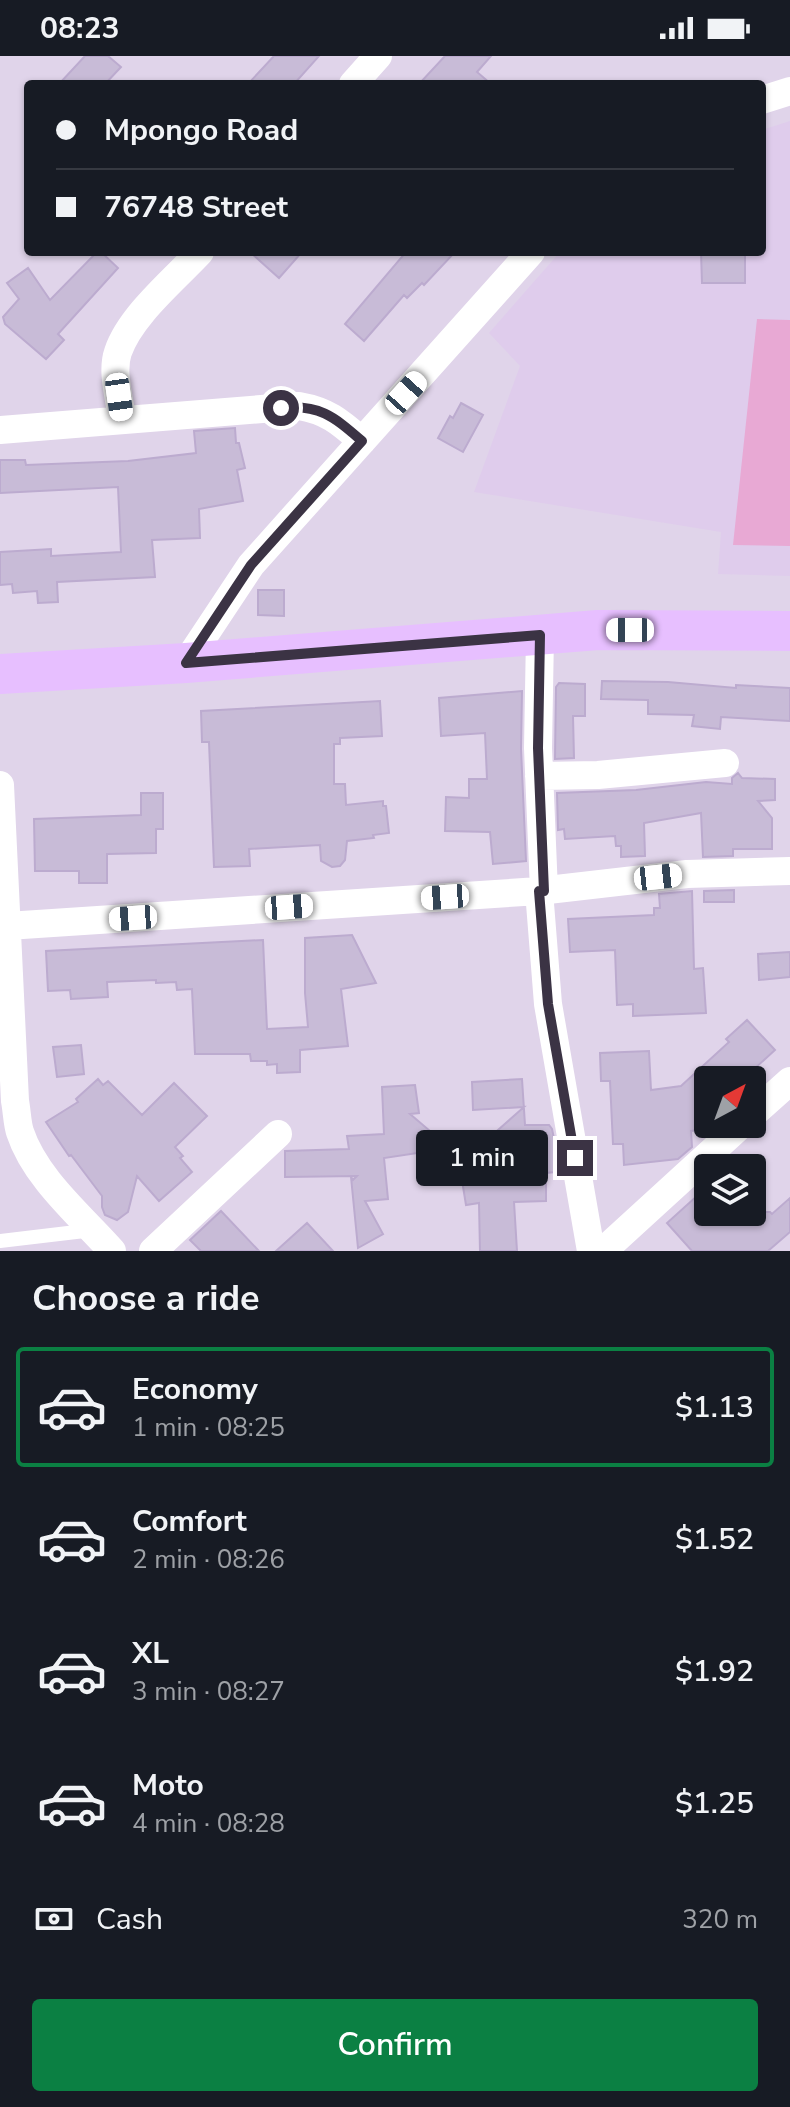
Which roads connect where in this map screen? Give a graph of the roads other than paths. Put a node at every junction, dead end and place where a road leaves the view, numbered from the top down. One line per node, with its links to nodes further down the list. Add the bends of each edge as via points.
1 (378, 56): 2 (street)
2 (357, 80)
3 (790, 91): 4 (street)
4 (766, 99)
5 (196, 256): 7 (street, via 134,323 118,353)
6 (527, 256): 9 (street)
7 (122, 420): 8 (street); 9 (street, via 299,406 320,410)
8 (0, 430)
9 (362, 441): 12 (street, via 251,565)
10 (790, 631): 11 (street, via 598,630)
11 (540, 635): 12 (street); 15 (street)
12 (186, 663): 13 (street)
13 (0, 674)
14 (725, 763): 15 (street)
15 (539, 776): 18 (street)
16 (0, 785): 19 (street)
17 (790, 871): 18 (street, via 687,874)
18 (541, 891): 19 (street); 27 (street, via 548,1004)
19 (7, 926): 25 (street, via 20,1132 34,1161)
20 (790, 1081): 21 (street)
21 (766, 1102)
22 (278, 1134): 26 (street)
23 (727, 1138): 28 (street)
24 (0, 1241): 25 (lane)
25 (103, 1241)
26 (153, 1251)
27 (591, 1251)
28 (603, 1251)

